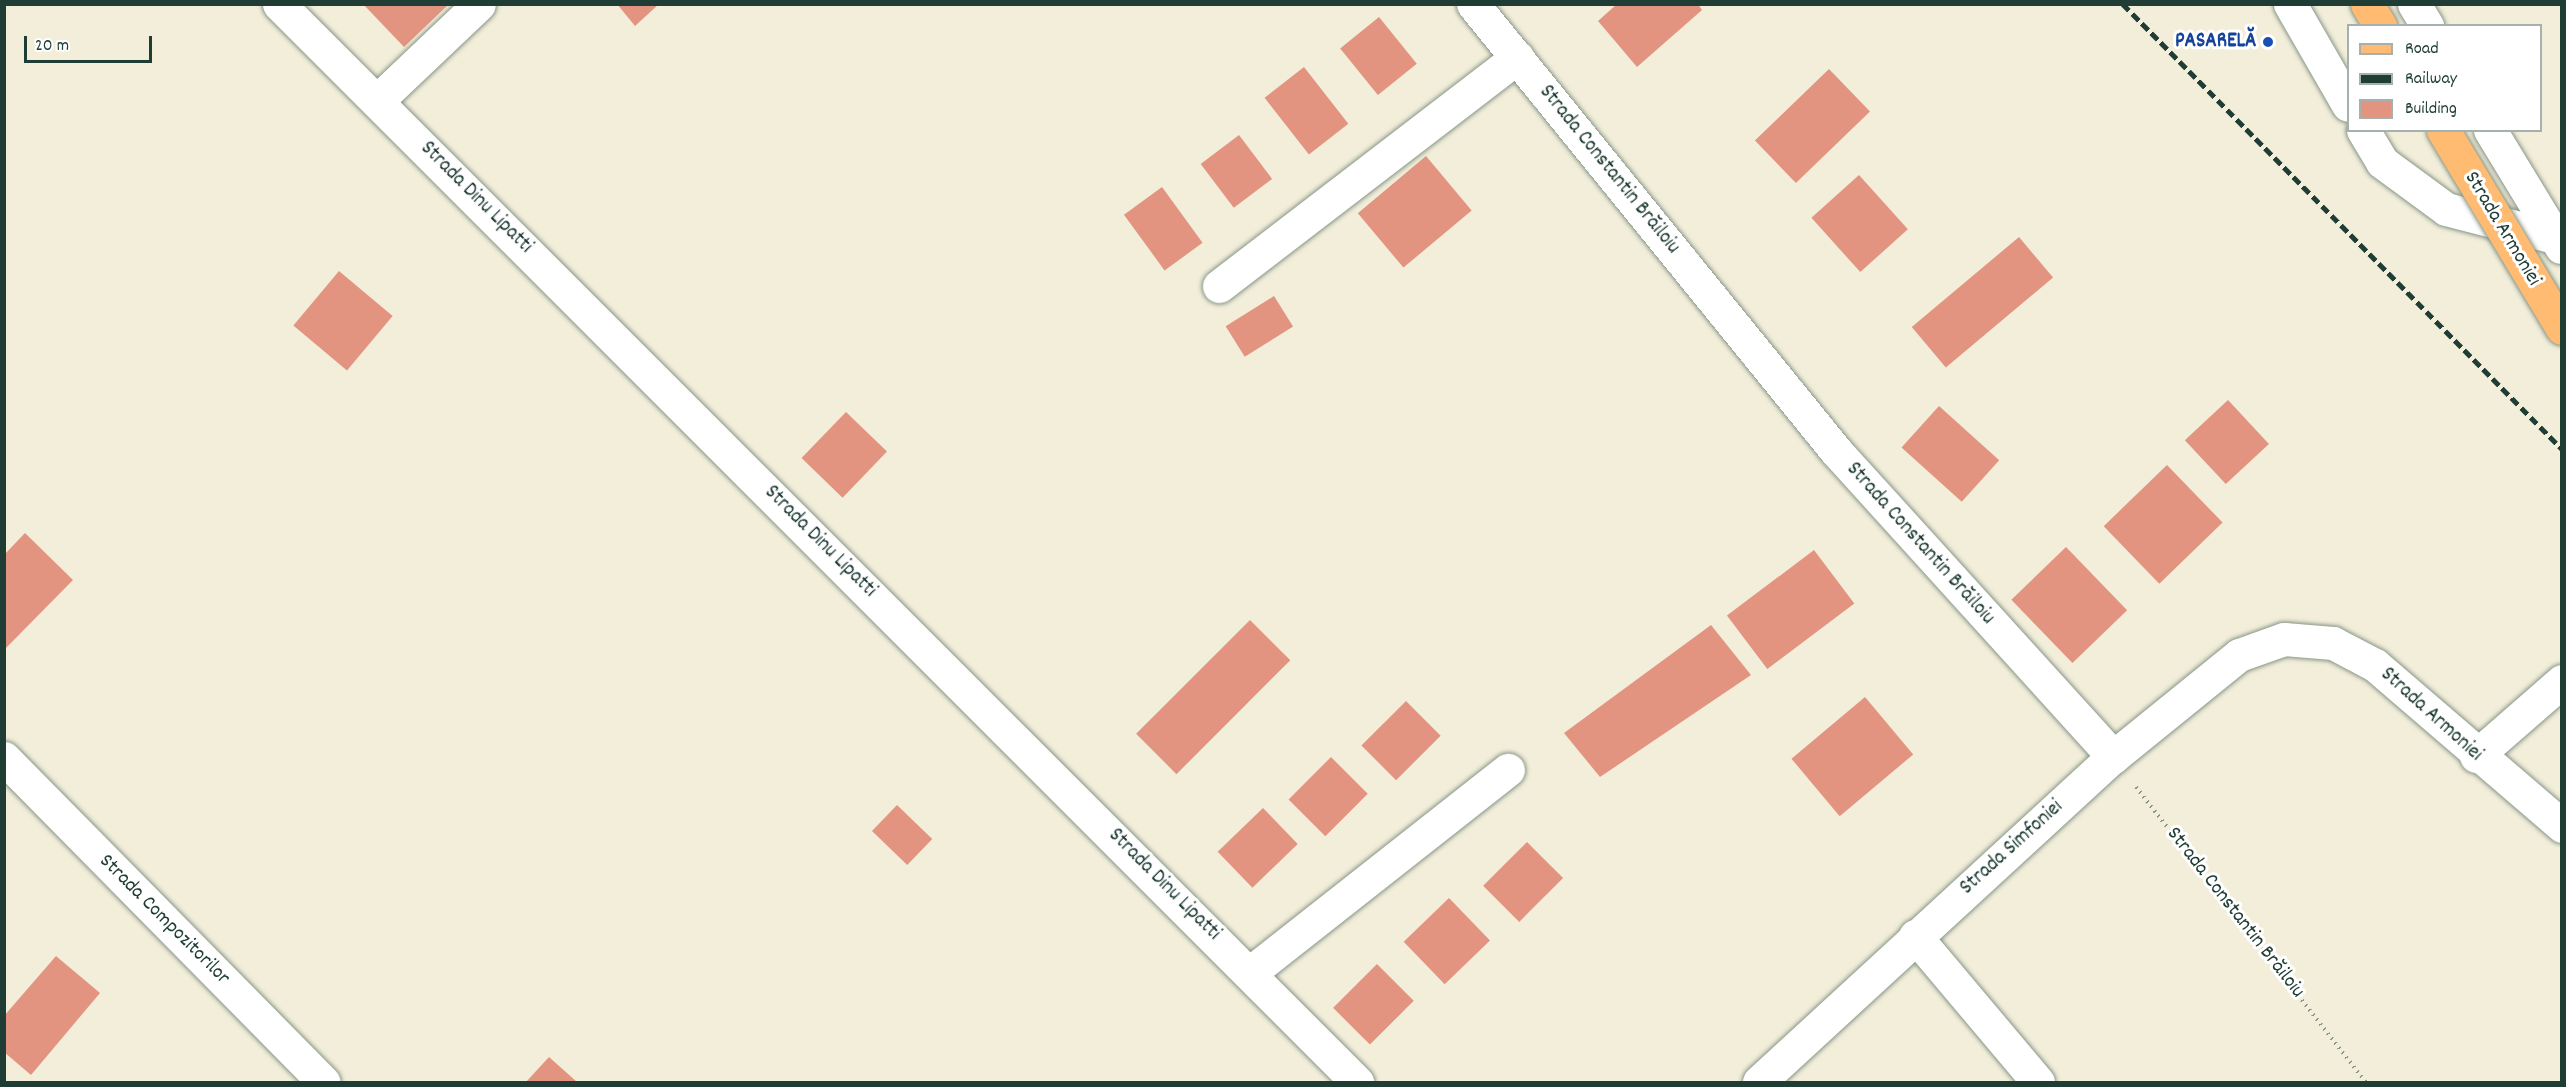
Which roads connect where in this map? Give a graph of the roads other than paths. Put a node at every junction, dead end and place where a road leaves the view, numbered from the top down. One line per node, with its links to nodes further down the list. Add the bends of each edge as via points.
1 (279, 4): 10 (street, Strada Dinu Lipatti)
2 (479, 4): 10 (street)
3 (1473, 4): 9 (street, Strada Constantin Brăiloiu)
4 (2290, 4): 11 (street)
5 (2367, 4): 7 (main road)
6 (2414, 4): 8 (street)
7 (2379, 24)
8 (2426, 24)
9 (1517, 57): 16 (street); 21 (street, Strada Constantin Brăiloiu, via 1836,451)
10 (378, 100): 26 (street, Strada Dinu Lipatti)
11 (2347, 102)
12 (2364, 132): 15 (street, via 2382,162 2446,209)
13 (2444, 132): 17 (main road, Strada Armoniei, bridge)
14 (2491, 132): 15 (street)
15 (2558, 242)
16 (1219, 286)
17 (2562, 328)
18 (2284, 639): 20 (street, Strada Armoniei, via 2333,643 2375,665); 21 (street, Strada Simfoniei, via 2239,655)
19 (2562, 681): 20 (street)
20 (2476, 756): 24 (street, Strada Armoniei)
21 (2113, 757): 25 (street, Strada Simfoniei)
22 (4, 758): 27 (street, Strada Compozitorilor)
23 (1508, 770): 26 (street)
24 (2562, 826)
25 (1915, 936): 29 (street, Strada Simfoniei); 30 (street)
26 (1251, 972): 28 (street, Strada Dinu Lipatti)
27 (324, 1083)
28 (1357, 1083)
29 (1759, 1083)
30 (2038, 1083)

